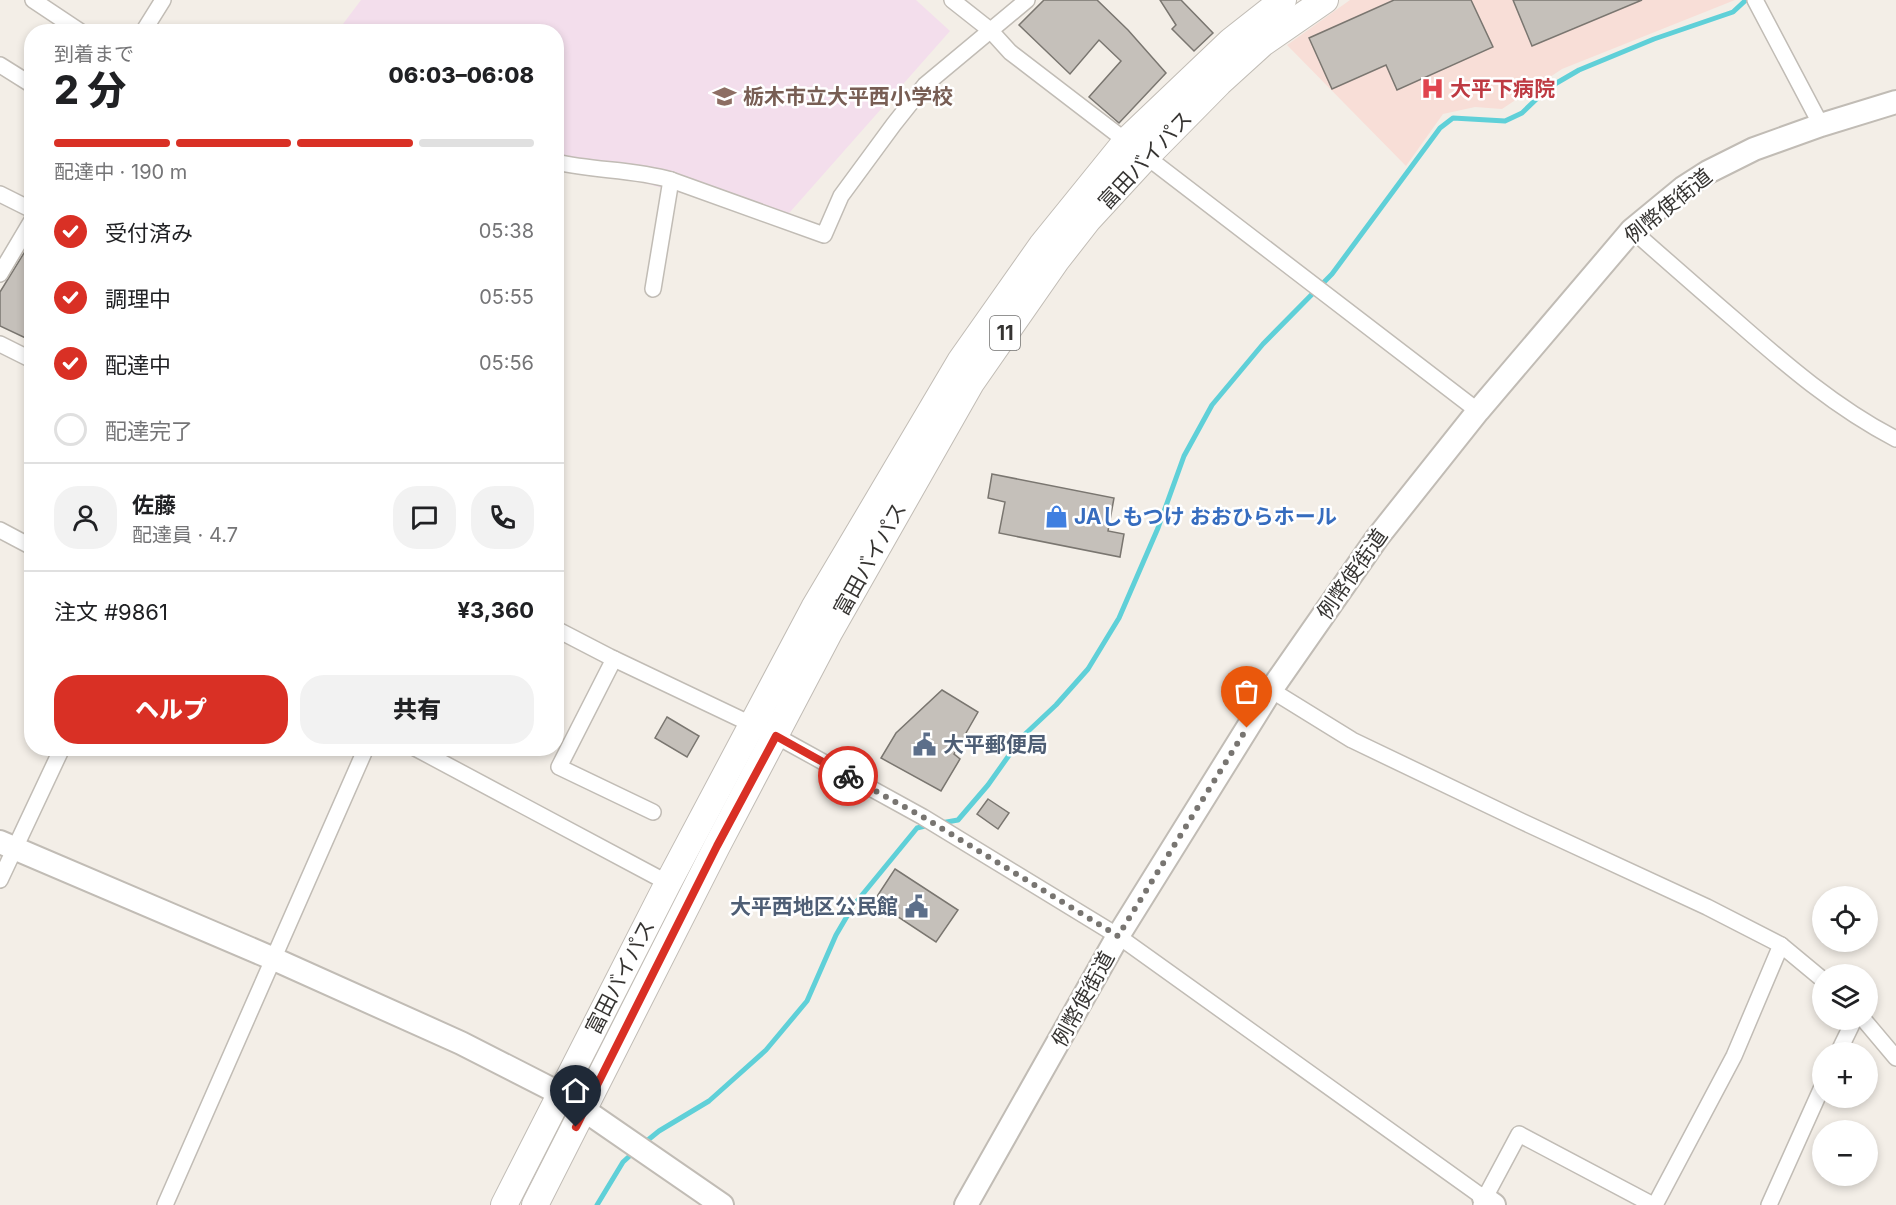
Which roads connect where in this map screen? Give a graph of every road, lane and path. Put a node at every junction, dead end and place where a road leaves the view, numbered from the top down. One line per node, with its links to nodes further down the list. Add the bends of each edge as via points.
1 (33, 0): 8 (street)
2 (163, 0): 9 (street)
3 (952, 0): 10 (street)
4 (1027, 0): 10 (street)
5 (1283, 0): 15 (main road, 富田バイパス / 11, via 1231,41)
6 (1325, 0): 15 (main road, 富田バイパス / 11, via 1263,43)
7 (1755, 0): 14 (street)
8 (69, 24)
9 (148, 24)
10 (990, 30): 15 (street, via 1010,52); 17 (street, via 926,85 900,116 841,196 824,235)
11 (0, 64): 12 (street)
12 (24, 80)
13 (1896, 102): 14 (street, 例幣使街道)
14 (1821, 125): 20 (street, 例幣使街道, via 1754,149 1708,172)
15 (1137, 148): 26 (street); 33 (main road, 富田バイパス / 11, via 1042,245 961,360 814,608); 34 (main road, 富田バイパス / 11, via 971,383 830,631)
16 (564, 164): 17 (street, via 647,173)
17 (671, 180): 23 (street)
18 (0, 194): 19 (street)
19 (24, 206)
20 (1632, 230): 26 (street, 例幣使街道); 27 (street, via 1819,391)
21 (24, 233): 22 (street)
22 (1, 271)
23 (652, 289)
24 (0, 344): 25 (street)
25 (24, 356)
26 (1478, 411): 32 (street, 例幣使街道, via 1377,538)
27 (1896, 439)
28 (0, 530): 29 (street)
29 (24, 543)
30 (564, 633): 31 (street)
31 (614, 659): 33 (street); 38 (street, via 559,767)
32 (1271, 690): 42 (street, 例幣使街道); 43 (street, via 1352,740)
33 (752, 723): 34 (street); 41 (main road, 富田バイパス / 11)
34 (776, 736): 42 (street, via 923,817); 50 (main road, 富田バイパス / 11)
35 (57, 756): 39 (street)
36 (363, 756): 44 (street)
37 (430, 756): 41 (street)
38 (653, 812)
39 (7, 845): 40 (street); 44 (street)
40 (0, 880)
41 (668, 883): 48 (main road, 富田バイパス / 11)
42 (1118, 936): 51 (street); 57 (street, 例幣使街道)
43 (1781, 945): 45 (street); 52 (street, via 1734,1056)
44 (274, 959): 48 (street, via 461,1043); 53 (street)
45 (1812, 971)
46 (1872, 1030): 47 (street)
47 (1896, 1058)
48 (561, 1094): 50 (street); 54 (main road, 富田バイパス / 11)
49 (1813, 1108): 58 (street)
50 (584, 1110): 55 (main road, 富田バイパス / 11); 56 (street)
51 (1486, 1203): 52 (street, via 1519,1134)
52 (1658, 1204)
53 (165, 1205)
54 (504, 1205)
55 (535, 1205)
56 (722, 1205)
57 (966, 1205)
58 (1769, 1205)

